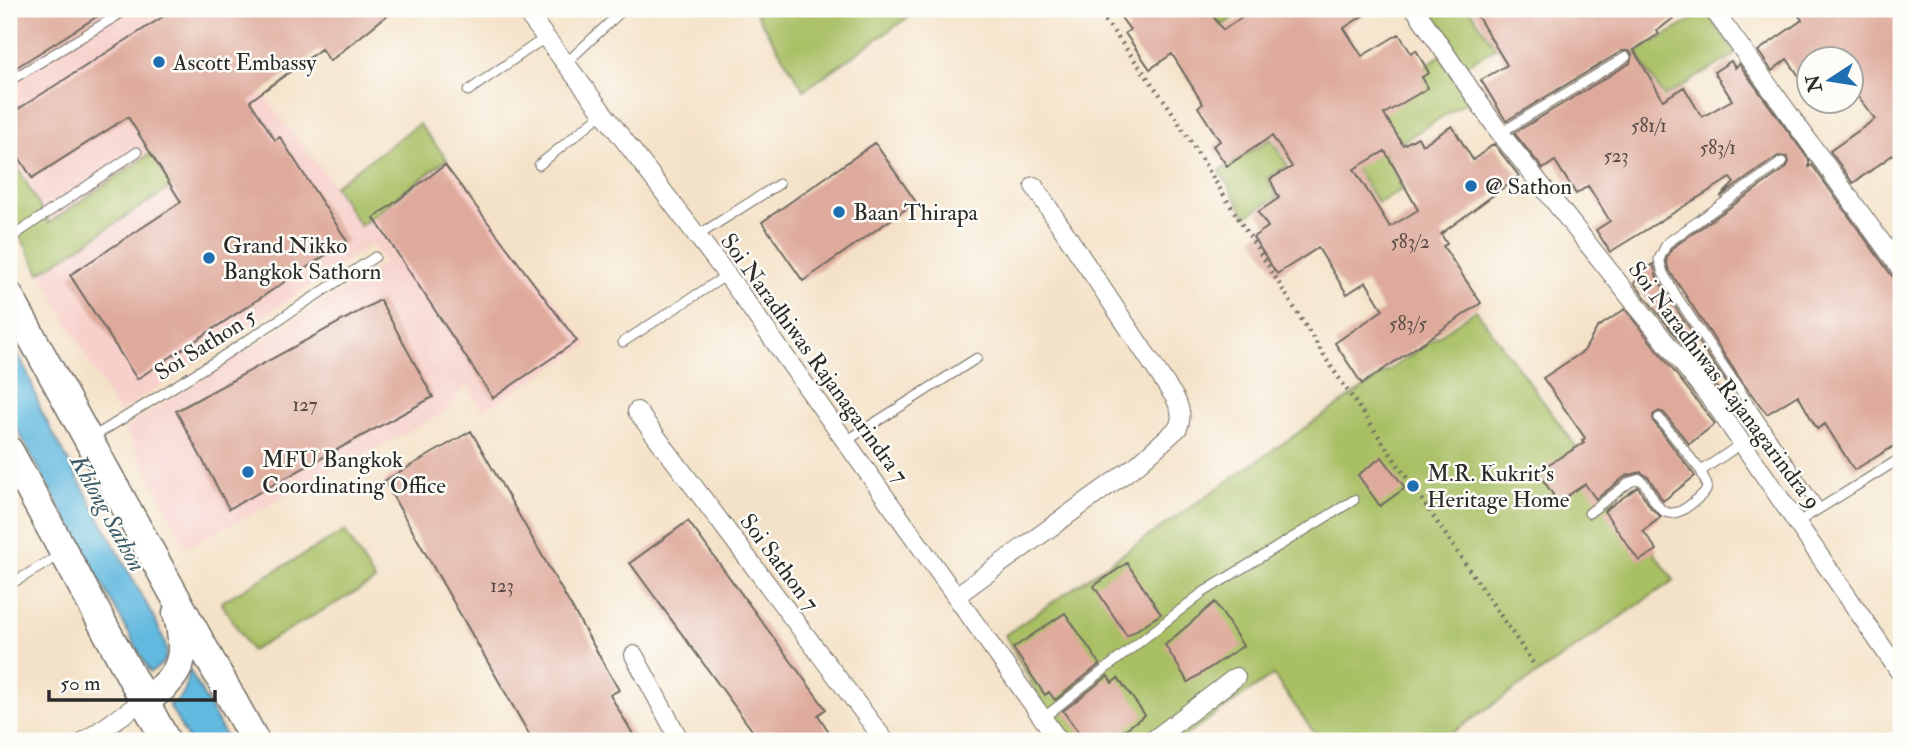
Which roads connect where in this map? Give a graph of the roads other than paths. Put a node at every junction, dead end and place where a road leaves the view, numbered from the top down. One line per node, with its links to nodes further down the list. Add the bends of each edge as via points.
1 (128, 9): 9 (lane)
2 (524, 9): 6 (street, Soi Naradhiwas Rajanagarindra 7)
3 (624, 9): 8 (lane)
4 (1415, 9): 12 (street, Soi Naradhiwas Rajanagarindra 9)
5 (1713, 9): 21 (street)
6 (546, 37): 8 (street, Soi Naradhiwas Rajanagarindra 7); 10 (lane)
7 (1626, 57): 12 (lane)
8 (566, 63): 11 (street, Soi Naradhiwas Rajanagarindra 7)
9 (9, 81)
10 (468, 90)
11 (603, 113): 15 (lane); 18 (street, Soi Naradhiwas Rajanagarindra 7)
12 (1500, 133): 30 (street, Soi Naradhiwas Rajanagarindra 9)
13 (137, 152): 19 (lane)
14 (1782, 162): 35 (lane, via 1667,243 1659,259 1662,273)
15 (539, 165)
16 (779, 184): 18 (lane)
17 (1034, 186): 41 (street, via 1175,398 1180,423 1138,464)
18 (697, 236): 22 (street, Soi Naradhiwas Rajanagarindra 7)
19 (9, 239)
20 (375, 257): 28 (lane, Soi Sathon 5)
21 (1901, 269)
22 (727, 275): 24 (lane); 29 (street, Soi Naradhiwas Rajanagarindra 7)
23 (9, 296): 28 (main road)
24 (623, 341)
25 (976, 358): 29 (lane)
26 (637, 411): 51 (street, Soi Sathon 7)
27 (1659, 418): 33 (lane)
28 (89, 440): 39 (main road)
29 (846, 441): 41 (street, Soi Naradhiwas Rajanagarindra 7)
30 (1741, 444): 33 (lane); 37 (street, Soi Naradhiwas Rajanagarindra 9)
31 (9, 451): 38 (main road)
32 (1901, 458): 35 (lane)
33 (1701, 471): 36 (lane, via 1706,491 1677,513 1660,509 1640,479)
34 (1353, 500): 46 (lane, via 1202,593)
35 (1819, 508): 37 (lane)
36 (1589, 513)
37 (1798, 522): 43 (street, Soi Naradhiwas Rajanagarindra 9)
38 (64, 553): 40 (lane); 45 (main road)
39 (168, 584): 45 (main road, via 183,655 162,690); 49 (main road)
40 (9, 585)
41 (956, 596): 46 (street, Soi Naradhiwas Rajanagarindra 7)
42 (634, 655): 50 (street)
43 (1901, 674)
44 (1236, 677): 53 (street)
45 (143, 701): 47 (street); 48 (main road)
46 (1042, 718): 52 (street, Soi Naradhiwas Rajanagarindra 7)
47 (85, 741)
48 (166, 741)
49 (255, 741)
50 (680, 741)
51 (885, 741)
52 (1059, 741)
53 (1152, 741)

